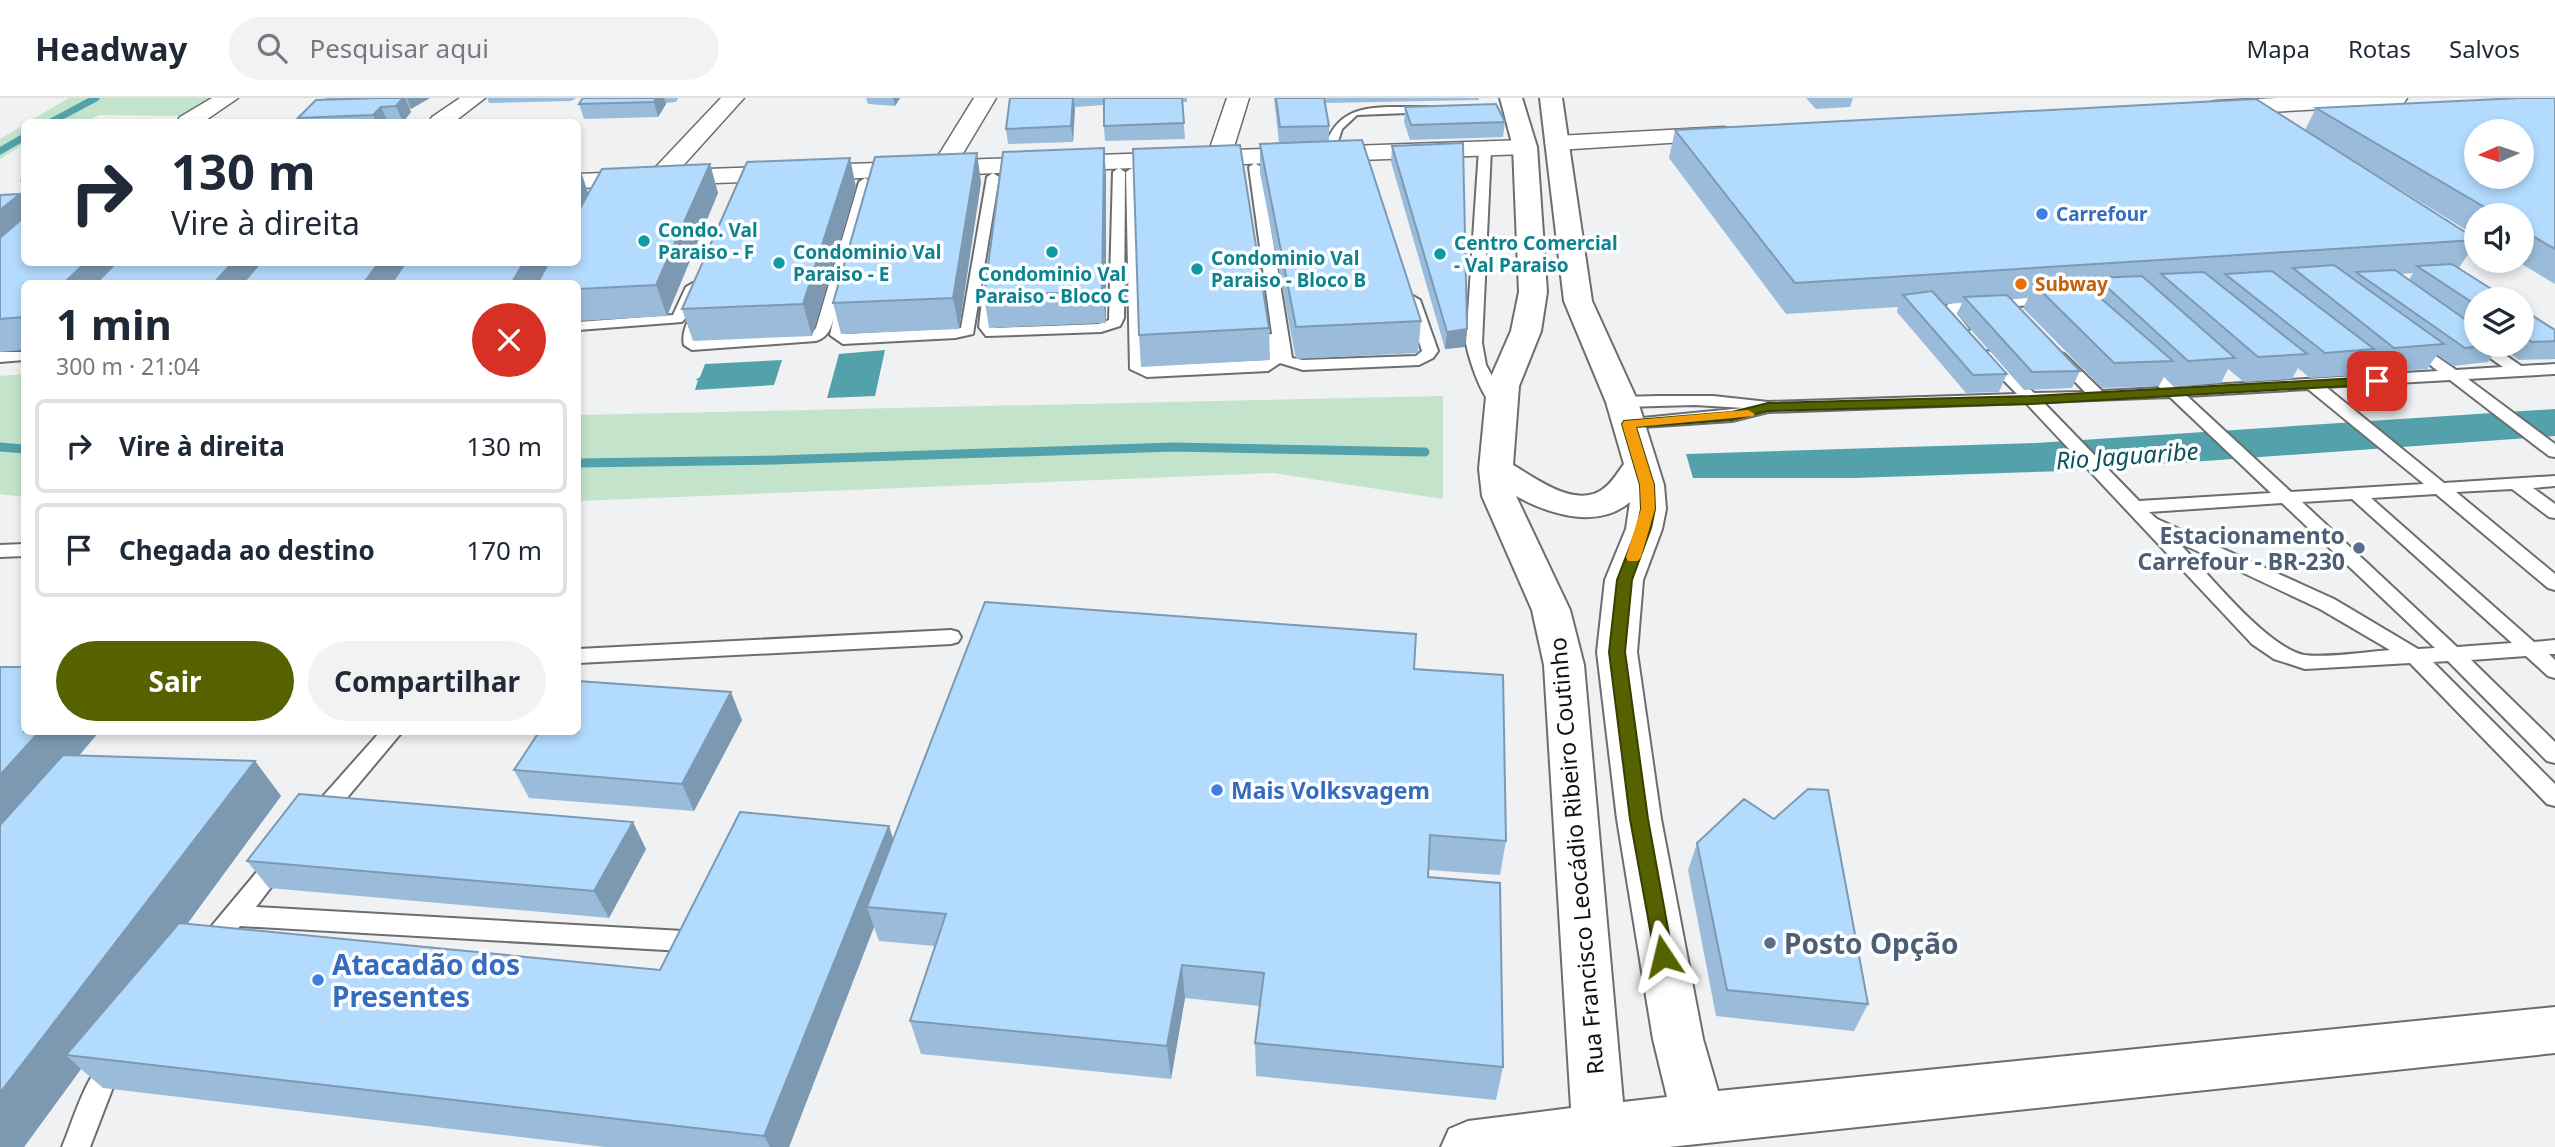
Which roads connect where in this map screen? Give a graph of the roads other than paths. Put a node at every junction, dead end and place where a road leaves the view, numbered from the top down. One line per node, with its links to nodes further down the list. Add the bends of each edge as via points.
1 (227, 98): 12 (street)
2 (474, 98): 13 (street)
3 (733, 98): 24 (street)
4 (985, 98): 21 (street)
5 (1238, 98): 19 (street)
6 (1551, 98): 15 (main road)
7 (2396, 98): 8 (street)
8 (2258, 102): 11 (street)
9 (1508, 104): 16 (main road, Rua Francisco Leocádio Ribeiro Coutinho)
10 (1447, 109): 18 (lane, via 1354,112 1334,128)
11 (2195, 109)
12 (193, 119)
13 (444, 119)
14 (1752, 132): 15 (street)
15 (1557, 142): 53 (main road, via 1578,301)
16 (1525, 147): 17 (street); 51 (main road, Rua Francisco Leocádio Ribeiro Coutinho, via 1533,292 1531,312)
17 (1485, 149): 18 (street, via 1367,158); 51 (lane, via 1475,354)
18 (1329, 154): 19 (street)
19 (1243, 161): 20 (street); 20 (lane, via 1274,360 1268,366 1147,372 1137,365); 27 (lane, via 1287,362 1419,360 1428,355)
20 (1125, 166): 22 (street); 22 (lane, via 1115,323 1101,328 996,334 986,327)
21 (943, 167): 22 (street); 23 (street)
22 (999, 171): 23 (lane, via 968,331 843,339 837,335)
23 (873, 175): 24 (street, via 747,180); 29 (lane, via 823,329 816,337 692,345 690,338)
24 (660, 177): 25 (street, via 615,185)
25 (581, 181)
26 (698, 276): 32 (lane, via 677,318)
27 (1409, 288)
28 (2064, 299): 30 (lane)
29 (705, 300)
30 (2006, 303): 31 (lane); 50 (lane, via 1949,310)
31 (2025, 322)
32 (581, 326)
33 (2402, 337): 44 (lane)
34 (2052, 350): 49 (lane)
35 (2135, 355): 48 (lane)
36 (21, 356): 37 (lane)
37 (0, 357)
38 (2498, 357): 43 (lane)
39 (2356, 364): 45 (lane)
40 (2291, 368): 46 (lane)
41 (2555, 369): 43 (lane)
42 (2221, 372): 47 (lane)
43 (2519, 372): 44 (lane)
44 (2455, 376): 45 (lane); 54 (lane)
45 (2377, 381): 46 (lane)
46 (2312, 385): 47 (lane); 58 (lane)
47 (2241, 389): 48 (lane)
48 (2174, 393): 49 (lane); 60 (lane)
49 (2098, 397): 50 (lane)
50 (2030, 400): 52 (lane); 61 (lane)
51 (1500, 405): 55 (main road, Rua Francisco Leocádio Ribeiro Coutinho)
52 (1768, 407): 53 (lane)
53 (1630, 430): 55 (main road, via 1614,498 1597,504 1552,500); 82 (main road, via 1647,485 1648,509 1624,580 1617,652 1641,833 1678,1039)
54 (2548, 447)
55 (1496, 469): 83 (main road, Rua Francisco Leocádio Ribeiro Coutinho, via 1499,496 1551,610 1564,665)
56 (2555, 481): 57 (lane)
57 (2517, 484): 58 (lane); 62 (lane)
58 (2440, 490): 59 (lane); 66 (lane)
59 (2358, 495): 60 (lane); 69 (lane)
60 (2286, 499): 61 (lane); 70 (lane)
61 (2135, 507): 63 (lane)
62 (2555, 513)
63 (2148, 521): 72 (lane, via 2327,604); 72 (lane, via 2259,639 2281,654 2305,662)
64 (21, 550): 65 (lane)
65 (0, 551)
66 (2555, 584)
67 (951, 637): 71 (lane)
68 (2555, 647): 69 (lane)
69 (2532, 650): 70 (lane); 73 (lane)
70 (2453, 654): 72 (lane); 75 (lane)
71 (581, 656)
72 (2417, 657): 76 (lane)
73 (2555, 671)
74 (389, 735): 77 (lane)
75 (2555, 755)
76 (2555, 798)
77 (234, 916): 78 (lane); 79 (lane)
78 (683, 941)
79 (193, 967)
80 (2555, 1030): 82 (main road)
81 (128, 1049): 84 (lane, via 103,1080)
82 (1699, 1118): 83 (main road)
83 (1599, 1129): 85 (main road)
84 (76, 1147)
85 (1468, 1147)

